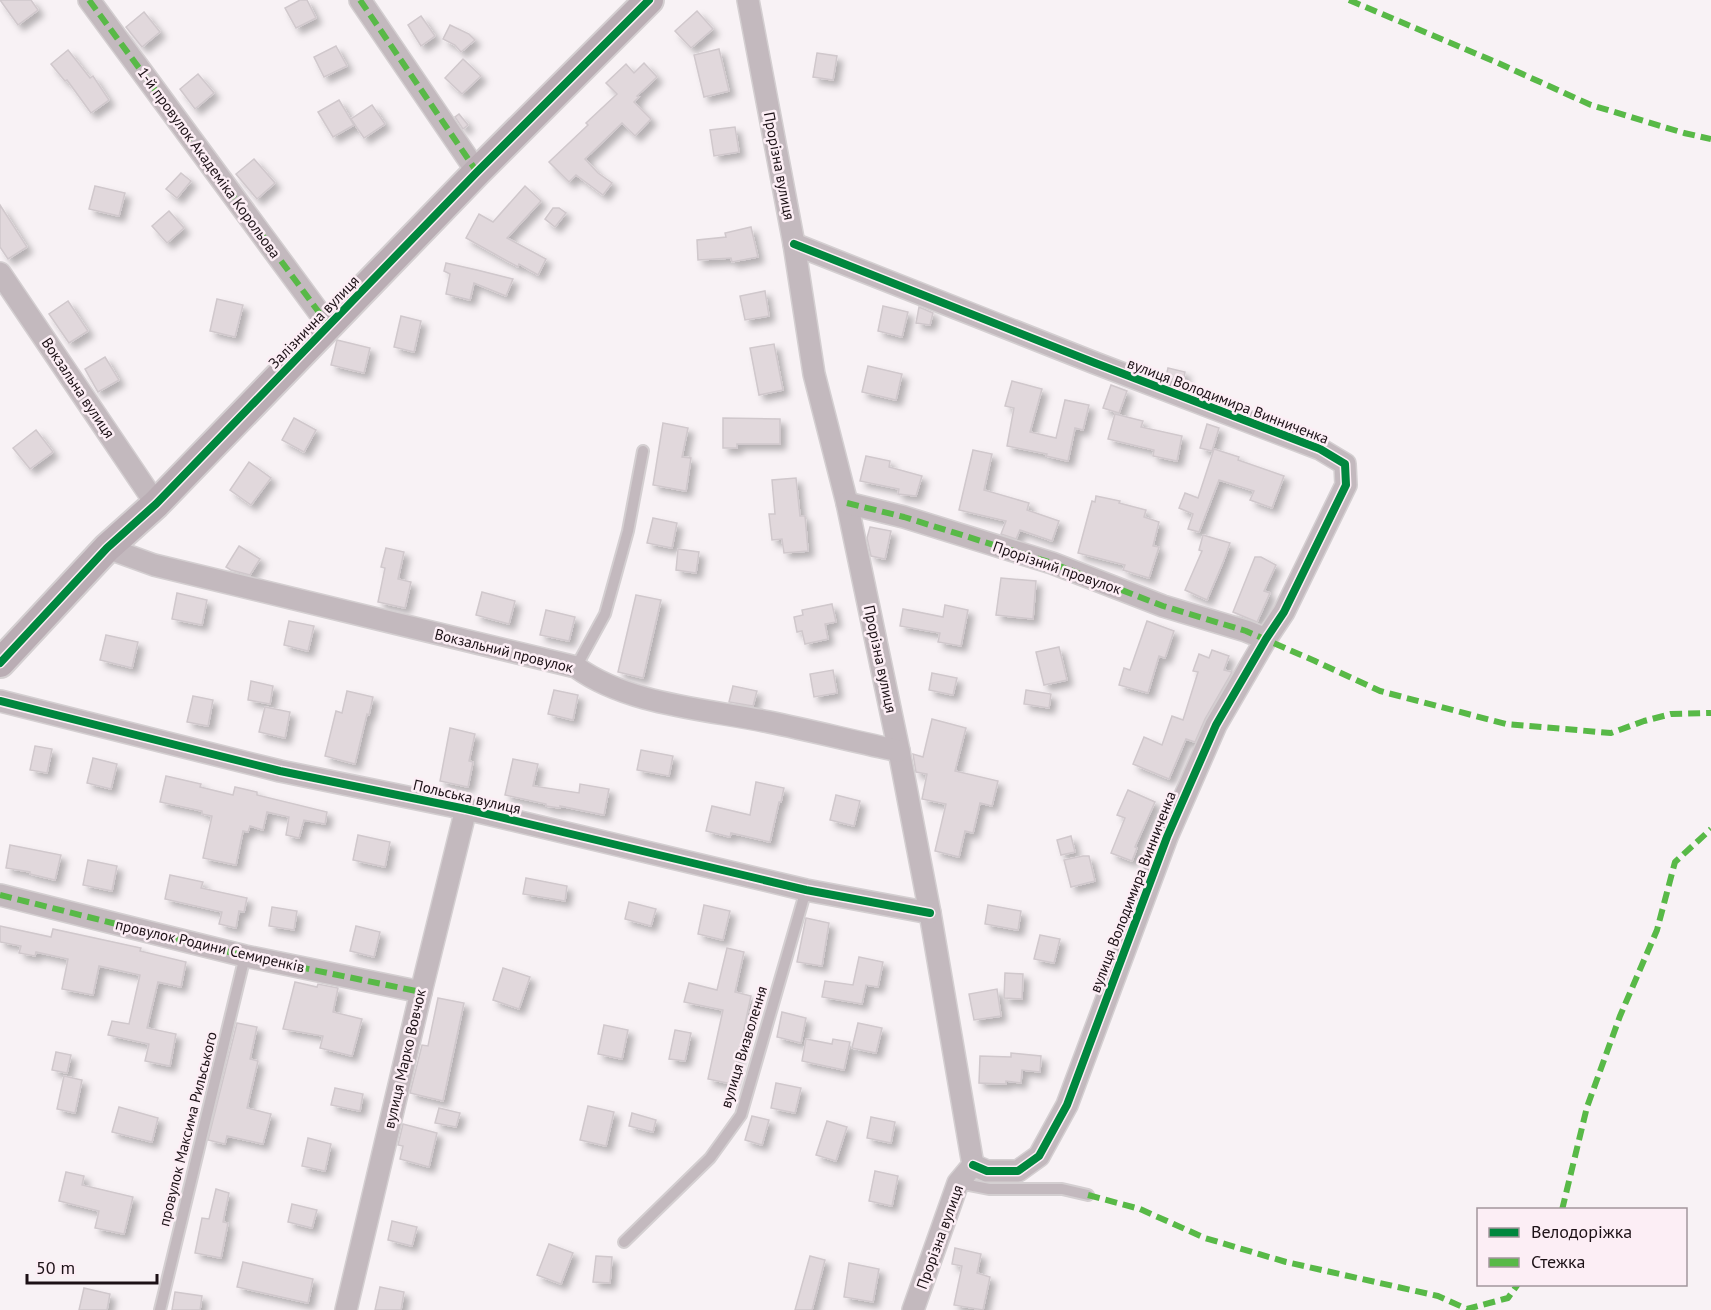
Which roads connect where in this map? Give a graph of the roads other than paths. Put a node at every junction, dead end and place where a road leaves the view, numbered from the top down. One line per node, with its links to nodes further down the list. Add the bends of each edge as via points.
1 (89, 0): 8 (street, 1-й провулок Академіка Корольова)
2 (360, 0): 5 (street)
3 (649, 0): 5 (street, Залізнична вулиця)
4 (748, 0): 6 (street, Прорізна вулиця)
5 (477, 172): 8 (street, Залізнична вулиця)
6 (794, 244): 10 (street, Прорізна вулиця, via 814,374); 13 (street, вулиця Володимира Винниченка, via 1320,449 1345,464 1346,485 1284,612)
7 (0, 273): 11 (street, Вокзальна вулиця)
8 (329, 326): 11 (street, Залізнична вулиця)
9 (643, 451): 15 (lane, via 628,531 605,614)
10 (847, 503): 13 (street, Прорізний провулок, via 1052,563 1163,606); 17 (street, Прорізна вулиця)
11 (156, 504): 12 (street, Залізнична вулиця)
12 (107, 548): 14 (street, Залізнична вулиця); 15 (street, Вокзальний провулок, via 154,565)
13 (1266, 639): 24 (street, вулиця Володимира Винниченка, via 1215,725 1167,837 1067,1106 1039,1156 1018,1171 987,1171)
14 (0, 663)
15 (576, 667): 17 (street, Вокзальний провулок, via 589,677 642,698)
16 (0, 701): 18 (street, Польська вулиця, via 280,771)
17 (900, 752): 21 (street, Прорізна вулиця)
18 (466, 809): 19 (street, Польська вулиця); 23 (street, вулиця Марко Вовчок)
19 (806, 890): 21 (street, Польська вулиця); 27 (lane, вулиця Визволення, via 741,1115 710,1158)
20 (0, 895): 22 (street, провулок Родини Семиренків)
21 (930, 913): 24 (street, Прорізна вулиця)
22 (245, 956): 23 (street, провулок Родини Семиренків); 28 (lane, провулок Максима Рильського)
23 (421, 992): 29 (street, вулиця Марко Вовчок)
24 (973, 1164): 25 (street, Прорізна вулиця)
25 (958, 1183): 26 (lane, via 990,1189 1062,1189); 30 (street, Прорізна вулиця)
26 (1088, 1195)
27 (624, 1242)
28 (160, 1310)
29 (346, 1310)
30 (913, 1310)

